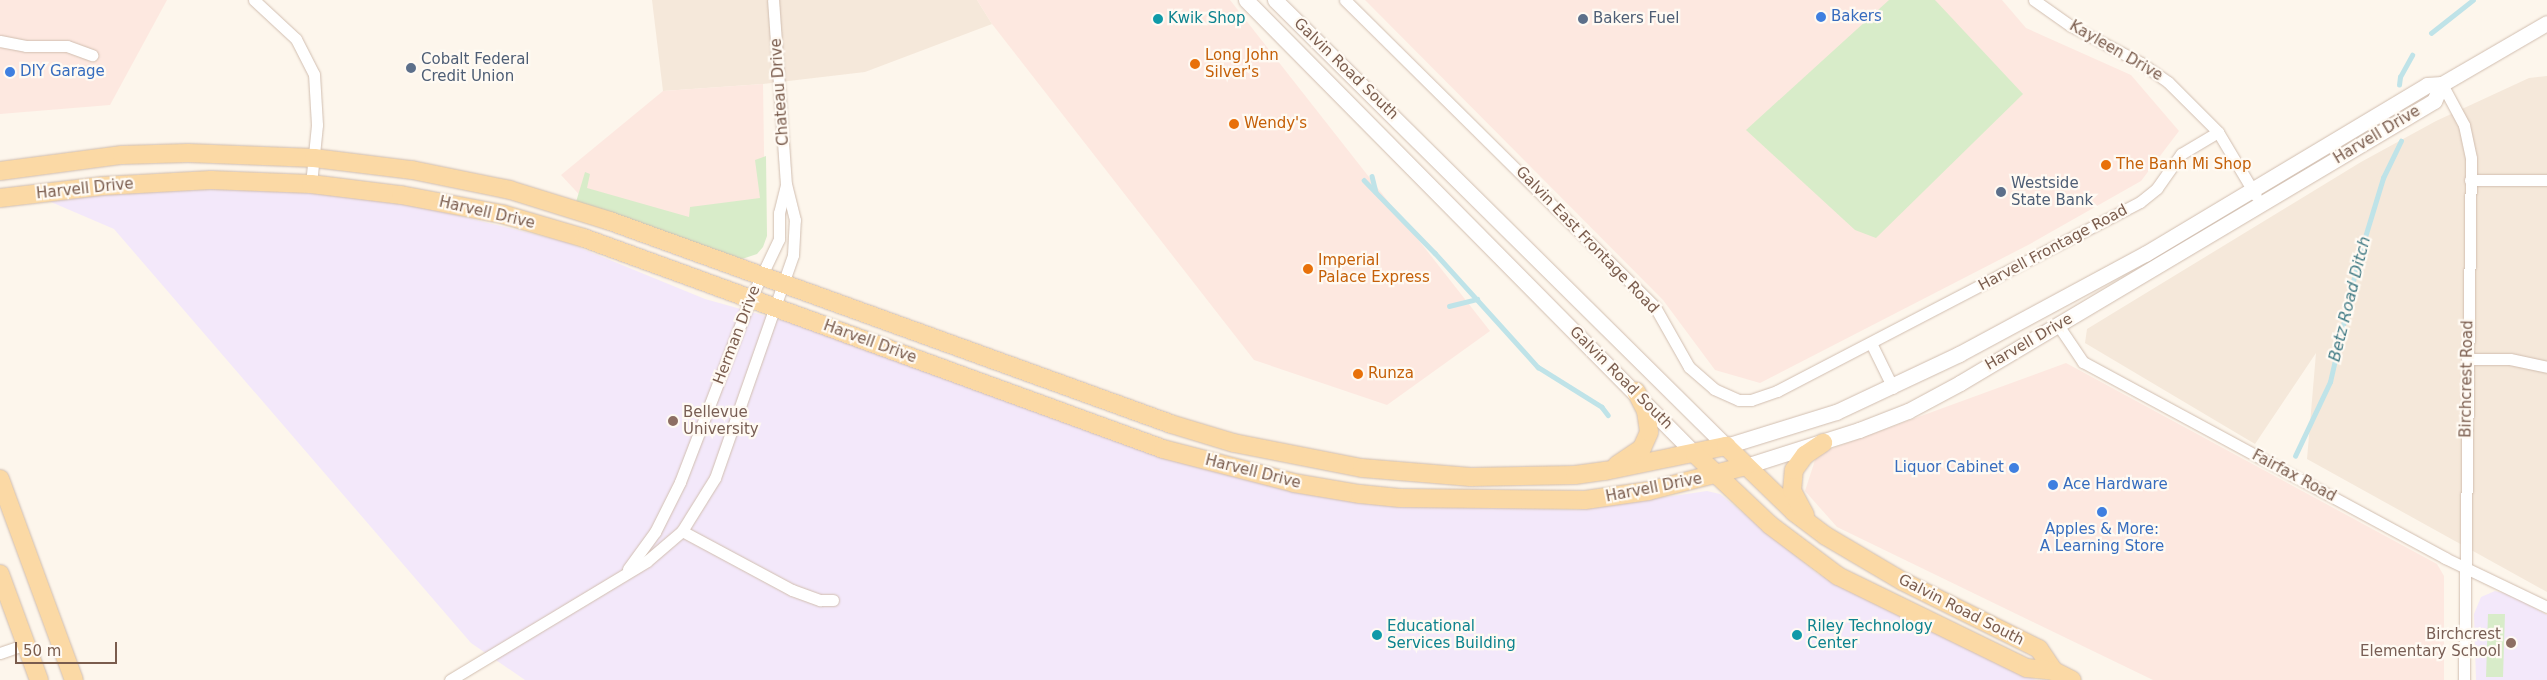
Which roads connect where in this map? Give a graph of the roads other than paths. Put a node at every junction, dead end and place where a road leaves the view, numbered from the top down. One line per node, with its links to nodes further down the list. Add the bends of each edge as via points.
1 (254, 0): 12 (street, via 296,39 310,63 317,101)
2 (773, 0): 17 (street, Chateau Drive)
3 (1246, 0): 30 (main road, Galvin Road South)
4 (1275, 0): 32 (main road, Galvin Road South)
5 (1345, 0): 26 (street, Galvin East Frontage Road, via 1655,307 1680,355 1714,389 1739,400 1762,397)
6 (2034, 0): 11 (street, Kayleen Drive, via 2071,26 2163,78)
7 (2547, 23): 10 (main road, Harvell Drive)
8 (0, 41): 9 (street, via 26,46 67,46)
9 (92, 55)
10 (2442, 84): 14 (street, Birchcrest Road, via 2464,125 2471,158); 18 (main road, Harvell Drive, via 2427,86); 20 (main road, Harvell Drive, via 2434,101)
11 (2218, 132): 18 (street, Kayleen Drive); 26 (street, Harvell Frontage Road, via 2181,154 2157,188 2140,202)
12 (314, 158): 13 (main road, Harvell Drive, via 188,153 122,155); 16 (street); 21 (main road, Harvell Drive, via 412,170 510,190 610,221)
13 (0, 171)
14 (2470, 180): 15 (street); 27 (street, Birchcrest Road)
15 (2547, 180)
16 (311, 184): 19 (main road, Harvell Drive, via 212,180 150,182); 23 (main road, Harvell Drive, via 401,195 502,214 584,238)
17 (786, 185): 21 (street, Chateau Drive, via 780,206 779,239); 22 (street, Chateau Drive, via 795,220 793,255)
18 (2253, 191): 20 (street, Kayleen Drive); 29 (main road, Harvell Drive, via 2145,254)
19 (0, 198)
20 (2262, 205): 25 (main road, Harvell Drive)
21 (760, 276): 22 (main road, Harvell Drive); 23 (street, Herman Drive)
22 (784, 283): 24 (street, Herman Drive); 35 (main road, Harvell Drive, via 1029,375 1234,443 1320,462 1397,472 1512,477)
23 (750, 300): 24 (main road, Harvell Drive); 42 (street, Herman Drive, via 680,482 642,552)
24 (776, 308): 36 (main road, Harvell Drive, via 1163,449 1294,483 1400,498 1553,501 1614,496); 39 (street, Herman Drive, via 715,478)
25 (2058, 325): 31 (main road, Harvell Drive, via 1908,411); 40 (street, Fairfax Road, via 2083,362)
26 (1871, 343): 29 (street)
27 (2467, 359): 28 (street, via 2510,358); 40 (street, Birchcrest Road)
28 (2547, 367)
29 (1893, 388): 32 (main road, Harvell Drive, via 1836,412)
30 (1636, 391): 33 (main road, Galvin Road South); 35 (main road, via 1650,423 1647,440 1632,458)
31 (1823, 443): 34 (main road, Harvell Drive); 38 (main road, via 1797,463 1791,481 1792,492)
32 (1726, 446): 33 (main road, Harvell Drive); 34 (main road, Galvin Road South)
33 (1695, 454): 35 (main road, Harvell Drive); 36 (main road, Galvin Road South)
34 (1746, 466): 36 (main road, Harvell Drive); 38 (main road, Galvin Road South)
35 (1605, 472)
36 (1716, 475): 47 (main road, Galvin Road South, via 1770,525 1847,580 2027,668)
37 (0, 479): 49 (main road)
38 (1810, 524): 47 (main road, Galvin Road South, via 1863,560 2039,649)
39 (682, 531): 42 (street, Herman Drive, via 647,561); 43 (street, via 792,590 820,600)
40 (2466, 569): 44 (street, Fairfax Road); 52 (street, Birchcrest Road)
41 (0, 574): 45 (main road)
42 (618, 580): 50 (street, Herman Drive)
43 (832, 600)
44 (2547, 607)
45 (26, 644): 46 (street); 48 (main road)
46 (0, 653)
47 (2054, 672): 51 (main road, Galvin Road South)
48 (39, 680)
49 (74, 680)
50 (450, 680)
51 (2072, 680)
52 (2464, 680)

